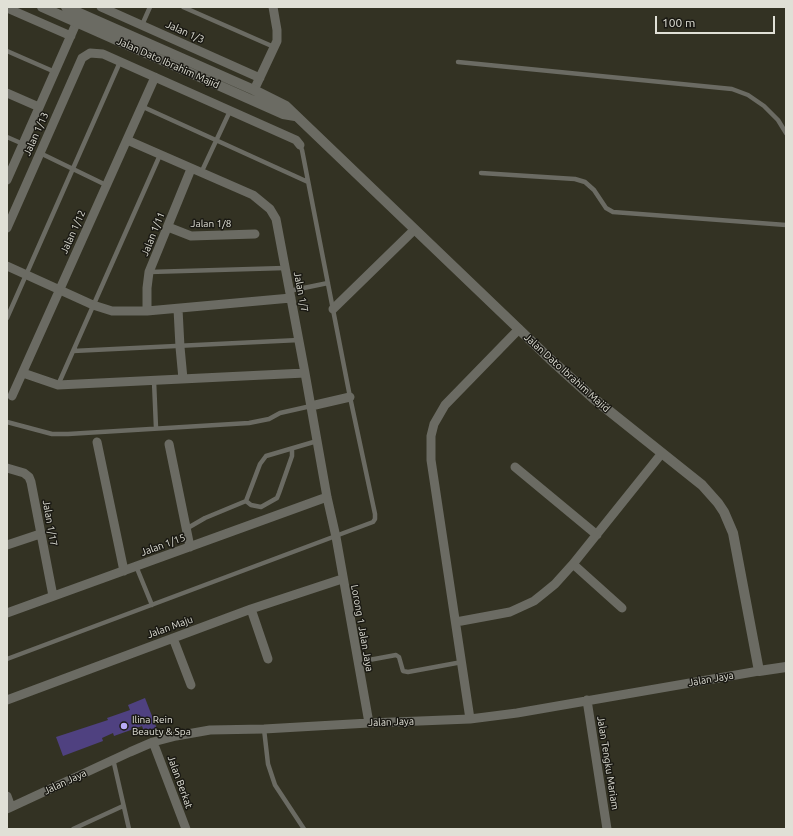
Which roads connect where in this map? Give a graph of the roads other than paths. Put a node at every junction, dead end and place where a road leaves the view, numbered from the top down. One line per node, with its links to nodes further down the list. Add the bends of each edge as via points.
1 (42, 7): 8 (street, Jalan Dato Ibrahim Majid)
2 (66, 7): 8 (street, Jalan Dato Ibrahim Majid)
3 (101, 7): 9 (street, Jalan 1/3)
4 (150, 7): 9 (lane)
5 (183, 7): 11 (lane)
6 (273, 7): 11 (street, via 277,30)
7 (7, 8): 10 (street)
8 (79, 18): 10 (street); 18 (street, Jalan Dato Ibrahim Majid); 23 (street, Jalan Dato Ibrahim Majid, via 282,114)
9 (142, 25): 17 (street, Jalan 1/3)
10 (71, 36): 15 (street)
11 (274, 47): 17 (street)
12 (7, 51): 15 (lane)
13 (120, 62): 16 (street); 30 (street, Jalan 1/13, via 103,54 90,53 82,58); 32 (lane)
14 (458, 62): 24 (lane, via 732,89 748,95 764,106 778,120)
15 (55, 72): 21 (street)
16 (155, 77): 20 (street, Jalan 1/12); 22 (street)
17 (260, 78): 18 (street)
18 (254, 90): 23 (street, Jalan Dato Ibrahim Majid, via 286,106)
19 (7, 93): 21 (street)
20 (142, 106): 26 (street, Jalan 1/12); 27 (lane)
21 (39, 107): 28 (street)
22 (230, 111): 27 (lane); 29 (street, via 296,140)
23 (295, 116): 42 (street, Jalan Dato Ibrahim Majid)
24 (786, 133)
25 (7, 137): 28 (lane)
26 (127, 140): 31 (street, Jalan 1/7); 38 (street, Jalan 1/12)
27 (216, 140): 35 (lane); 37 (lane)
28 (23, 144): 36 (street)
29 (300, 145): 37 (lane)
30 (40, 153): 32 (lane); 41 (street, Jalan 1/13)
31 (160, 155): 33 (street, Jalan 1/7); 51 (lane)
32 (73, 169): 38 (lane); 47 (lane)
33 (191, 169): 35 (street, Jalan 1/7); 40 (street, Jalan 1/11)
34 (481, 173): 39 (lane, via 575,179 585,182 594,190 606,208 612,212)
35 (201, 174): 45 (street, Jalan 1/7, via 253,196 270,209 276,219)
36 (7, 178)
37 (308, 182): 48 (lane)
38 (106, 185): 49 (street, Jalan 1/12)
39 (786, 225)
40 (168, 227): 43 (street, Jalan 1/8, via 191,236); 46 (street, Jalan 1/11)
41 (7, 228)
42 (414, 230): 53 (street); 56 (street, Jalan Dato Ibrahim Majid)
43 (255, 234)
44 (7, 266): 47 (street)
45 (285, 268): 46 (lane); 50 (street, Jalan 1/7)
46 (149, 272): 54 (street, Jalan 1/11)
47 (26, 274): 49 (street); 55 (lane)
48 (328, 283): 50 (lane); 53 (lane)
49 (59, 290): 51 (street); 60 (street, Jalan 1/12)
50 (290, 294): 52 (street); 57 (street, Jalan 1/7)
51 (93, 305): 54 (street, via 112,311); 59 (lane)
52 (178, 308): 54 (street); 58 (street)
53 (333, 309): 66 (lane)
54 (146, 311)
55 (7, 318)
56 (519, 329): 74 (street, Jalan Dato Ibrahim Majid, via 593,398); 94 (street, via 445,405 434,424 431,436 431,460)
57 (299, 340): 58 (lane); 61 (street, Jalan 1/7)
58 (180, 347): 59 (lane); 62 (street)
59 (73, 351): 64 (lane)
60 (23, 373): 64 (street); 65 (street, Jalan 1/12)
61 (305, 373): 62 (street); 67 (street, Jalan 1/7)
62 (183, 379): 63 (street)
63 (154, 381): 64 (street); 69 (lane)
64 (58, 385)
65 (12, 396)
66 (350, 397): 67 (street); 82 (lane, via 375,519 369,524)
67 (311, 406): 69 (lane, via 280,413 258,422); 70 (street, Jalan 1/7)
68 (7, 422): 69 (lane, via 52,434)
69 (156, 428)
70 (317, 441): 73 (lane); 77 (street, Jalan 1/7)
71 (97, 442): 87 (street)
72 (170, 444): 79 (street)
73 (292, 449): 78 (lane, via 266,456); 78 (lane, via 292,456 277,498 261,507 251,506)
74 (662, 453): 81 (street); 101 (street, Jalan Dato Ibrahim Majid, via 702,485 718,503 729,522 736,545)
75 (515, 467): 81 (street)
76 (7, 468): 80 (street, Jalan 1/17, via 24,472 29,477)
77 (327, 497): 82 (street, Jalan 1/7); 84 (street, Jalan 1/15)
78 (246, 501): 79 (lane)
79 (186, 529): 84 (street)
80 (40, 534): 83 (street); 89 (street, Jalan 1/17)
81 (597, 535): 85 (street)
82 (336, 537): 88 (street, Lorong 1 Jalan Jaya); 90 (lane)
83 (7, 546)
84 (190, 547): 86 (street, Jalan 1/15)
85 (573, 564): 91 (street); 94 (street, via 555,584 534,601 510,612)
86 (136, 566): 87 (street, Jalan 1/15); 90 (lane)
87 (124, 571): 89 (street, Jalan 1/15)
88 (342, 580): 92 (street, Jalan Maju); 106 (street, Lorong 1 Jalan Jaya)
89 (53, 596): 93 (street, Jalan 1/15)
90 (152, 605): 96 (lane)
91 (622, 608)
92 (252, 609): 95 (street, Jalan Maju); 97 (street)
93 (7, 613)
94 (456, 622): 99 (street)
95 (172, 638): 102 (street); 103 (street, Jalan Maju)
96 (7, 659)
97 (268, 659)
98 (369, 660): 99 (lane, via 396,655 403,671 408,672)
99 (462, 662): 105 (street)
100 (786, 667): 101 (street, Jalan Jaya)
101 (759, 671): 104 (street, Jalan Jaya)
102 (191, 686)
103 (7, 700)
104 (587, 700): 105 (street, Jalan Jaya); 117 (street, Jalan Tengku Mariam)
105 (470, 719): 106 (street, Jalan Jaya)
106 (368, 723): 107 (street, Jalan Jaya)
107 (264, 729): 108 (street, Jalan Jaya, via 210,730); 116 (lane, via 268,764 275,785)
108 (153, 742): 109 (street, Jalan Jaya); 115 (street, Jalan Berkat)
109 (113, 759): 111 (lane); 112 (street, Jalan Jaya)
110 (7, 796): 112 (street)
111 (123, 806): 113 (lane); 114 (lane)
112 (9, 808)
113 (73, 829)
114 (129, 829)
115 (186, 829)
116 (304, 829)
117 (607, 829)

